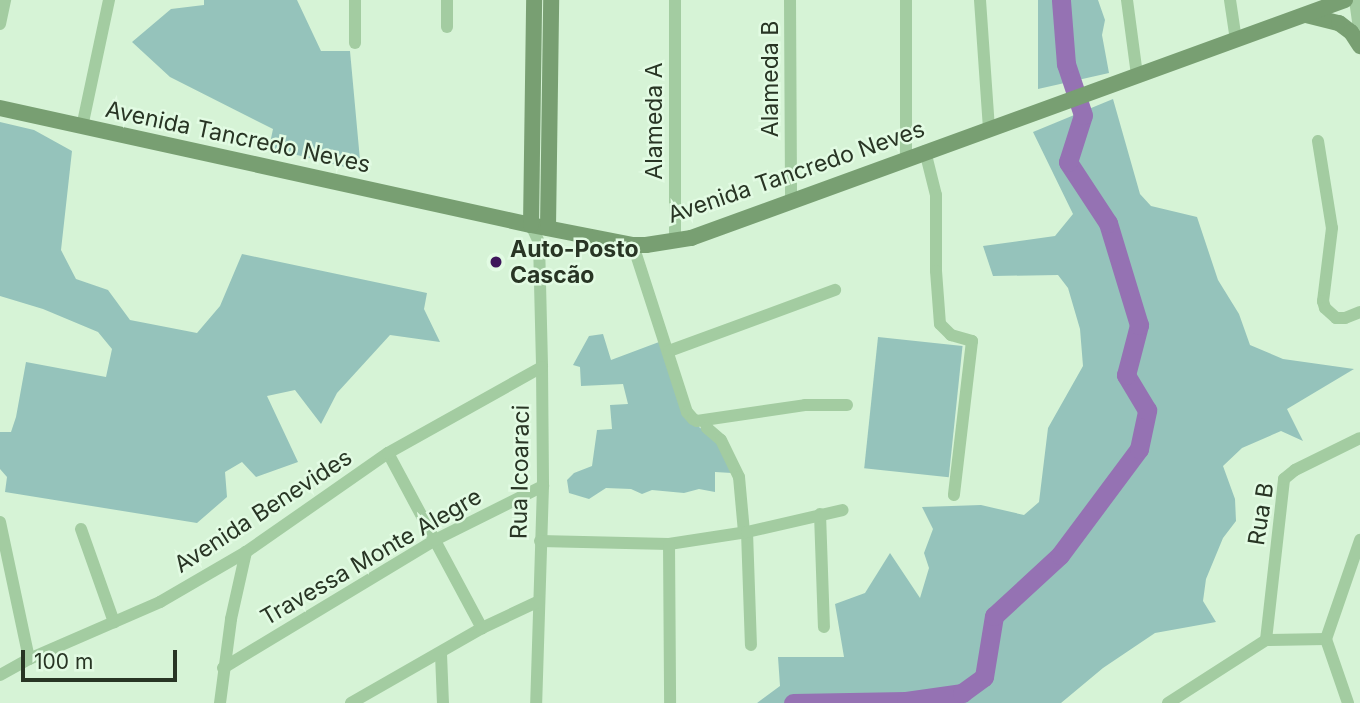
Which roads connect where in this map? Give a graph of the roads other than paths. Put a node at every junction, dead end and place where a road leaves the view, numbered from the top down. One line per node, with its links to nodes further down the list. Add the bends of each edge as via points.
1 (5, 0): 19 (street)
2 (109, 0): 27 (street)
3 (355, 0): 23 (street)
4 (447, 0): 20 (street)
5 (534, 0): 18 (street)
6 (551, 0): 17 (street)
7 (675, 0): 35 (street, Alameda A)
8 (790, 0): 32 (street, Alameda B)
9 (906, 0): 31 (street)
10 (980, 0): 28 (street)
11 (1127, 0): 25 (street)
12 (1230, 0): 22 (street)
13 (1345, 0): 15 (street, Avenida Tancredo Neves)
14 (1355, 0): 21 (street)
15 (1323, 4): 16 (street, Avenida Tancredo Neves)
16 (1303, 15): 22 (street, Avenida Tancredo Neves); 24 (street, via 1339,23)
17 (550, 21): 18 (street); 34 (street)
18 (534, 22): 33 (street)
19 (0, 24)
20 (447, 27)
21 (1360, 36)
22 (1236, 40): 25 (street, Avenida Tancredo Neves)
23 (355, 43)
24 (1360, 46)
25 (1137, 75): 28 (street, Avenida Tancredo Neves)
26 (0, 108): 27 (street, Avenida Tancredo Neves)
27 (82, 127): 33 (street, Avenida Tancredo Neves)
28 (989, 128): 30 (street, Avenida Tancredo Neves)
29 (1318, 141): 38 (street, via 1332,228 1323,301 1336,318)
30 (925, 151): 31 (street, Avenida Tancredo Neves); 46 (street, via 936,195 940,324 951,335 972,341)
31 (906, 158): 32 (street, Avenida Tancredo Neves)
32 (791, 201): 35 (street, Avenida Tancredo Neves)
33 (531, 225): 34 (street, Avenida Tancredo Neves)
34 (544, 235): 36 (street, Avenida Tancredo Neves); 40 (street, Rua Icoaraci)
35 (675, 241): 36 (street, Avenida Tancredo Neves)
36 (633, 245): 39 (street)
37 (835, 290): 39 (street)
38 (1360, 312)
39 (668, 351): 42 (street, via 687,412 697,421)
40 (542, 367): 44 (street, Avenida Benevides); 45 (street, Rua Icoaraci)
41 (847, 405): 42 (street, via 805,405)
42 (705, 420): 51 (street, via 740,477)
43 (1360, 438): 62 (street, Rua B, via 1284,479)
44 (388, 453): 52 (street); 56 (street, Avenida Benevides)
45 (543, 486): 52 (street, Travessa Monte Alegre); 54 (street, Rua Icoaraci)
46 (954, 495)
47 (844, 510): 48 (street)
48 (820, 514): 51 (street); 59 (street)
49 (0, 522): 65 (street)
50 (81, 529): 58 (street)
51 (746, 532): 55 (street); 63 (street)
52 (435, 540): 60 (street); 66 (street, Travessa Monte Alegre)
53 (1360, 540): 61 (street)
54 (540, 541): 55 (street); 57 (street, Rua Icoaraci)
55 (669, 544): 73 (street)
56 (246, 552): 58 (street, Avenida Benevides, via 160,602); 66 (street)
57 (539, 601): 60 (street); 72 (street, Rua Icoaraci)
58 (114, 622): 65 (street, Avenida Benevides)
59 (824, 627)
60 (482, 628): 64 (street)
61 (1326, 639): 62 (street); 75 (street)
62 (1266, 640): 74 (street)
63 (751, 645)
64 (441, 654): 70 (street); 71 (street)
65 (29, 659): 67 (street, Avenida Benevides)
66 (223, 668): 69 (street)
67 (0, 675)
68 (1360, 698): 75 (street)
69 (220, 703)
70 (351, 703)
71 (443, 703)
72 (536, 703)
73 (670, 703)
74 (1168, 703)
75 (1350, 703)

